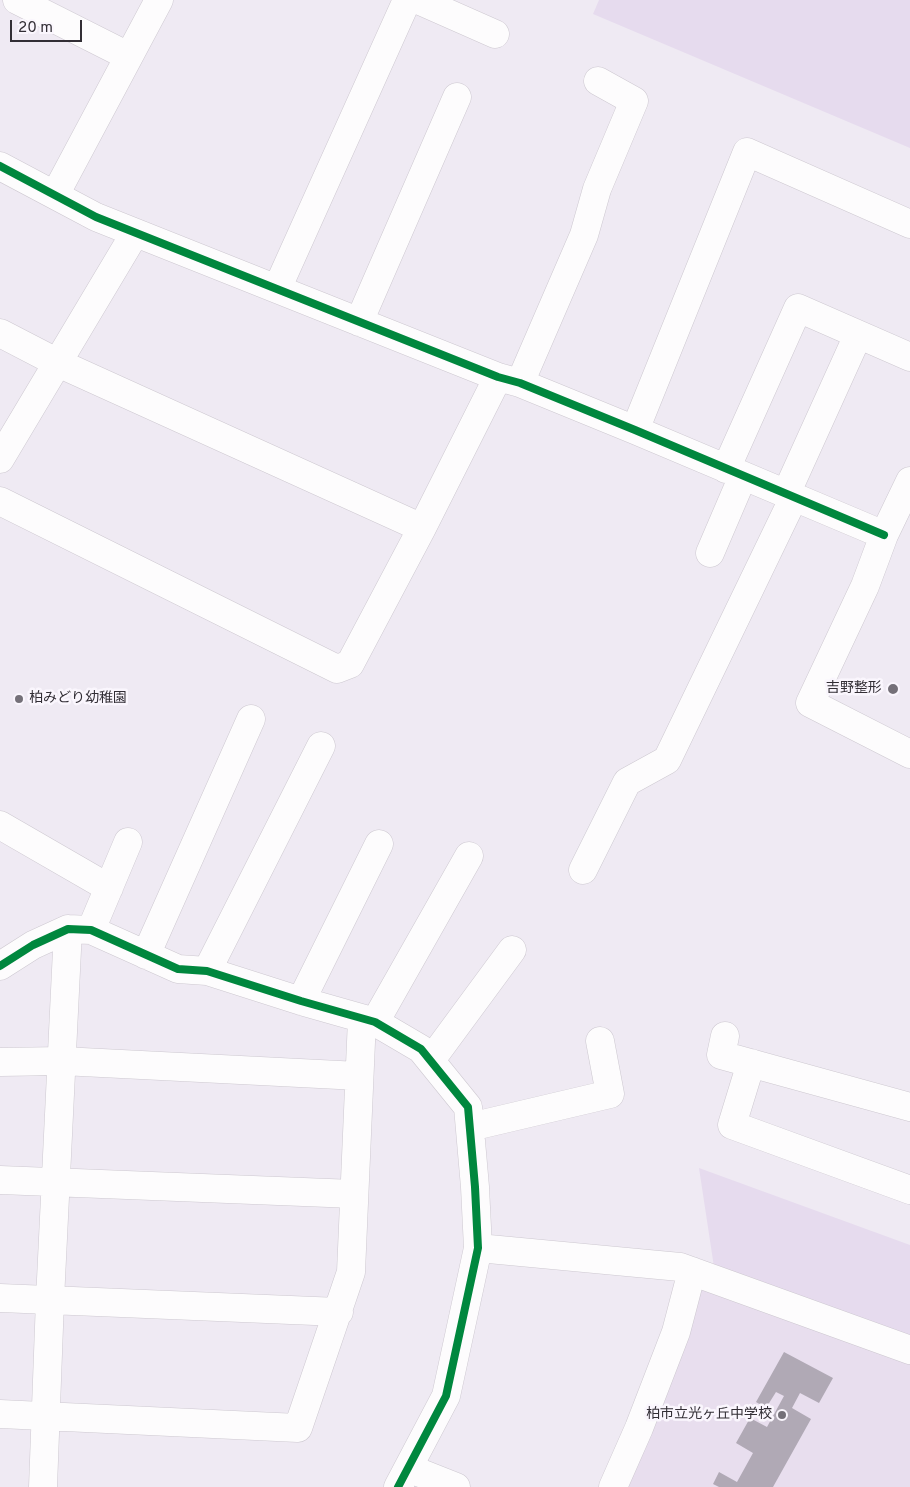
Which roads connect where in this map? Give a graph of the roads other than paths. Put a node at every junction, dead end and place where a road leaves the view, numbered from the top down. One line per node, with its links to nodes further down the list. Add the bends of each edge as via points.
1 (18, 0): 6 (street)
2 (158, 0): 6 (street)
3 (407, 0): 13 (street)
4 (418, 0): 5 (street)
5 (495, 34)
6 (128, 56): 10 (street)
7 (598, 81): 19 (street, via 634,101 597,189 584,235)
8 (457, 97): 14 (street)
9 (0, 166): 10 (street)
10 (55, 195): 12 (street)
11 (910, 224): 20 (street, via 747,152)
12 (135, 233): 13 (street); 18 (street)
13 (277, 289): 14 (street)
14 (359, 322): 19 (street)
15 (0, 333): 18 (street)
16 (858, 335): 17 (street); 22 (street, via 798,308); 24 (street)
17 (910, 356)
18 (58, 362): 21 (street); 26 (street)
19 (509, 380): 20 (street); 26 (street)
20 (636, 430): 22 (street)
21 (0, 460)
22 (735, 472): 24 (street); 28 (street)
23 (910, 481): 27 (street)
24 (790, 495): 27 (street); 36 (street, via 667,760 627,782)
25 (0, 501): 26 (street, via 337,669 350,664)
26 (422, 528)
27 (884, 535): 31 (street, via 865,586 810,703)
28 (710, 553)
29 (251, 719): 40 (street)
30 (321, 746): 42 (street)
31 (910, 754)
32 (0, 825): 37 (street)
33 (128, 842): 37 (street)
34 (379, 844): 43 (street)
35 (469, 856): 44 (street)
36 (583, 870)
37 (109, 888): 38 (street)
38 (79, 929): 40 (street); 41 (street, via 33,945); 48 (street)
39 (512, 950): 47 (street)
40 (146, 956): 42 (street, via 178,969)
41 (0, 966)
42 (207, 972): 43 (street)
43 (301, 1001): 44 (street)
44 (368, 1021): 47 (street, via 421,1049); 51 (street)
45 (724, 1036): 50 (street, via 721,1055)
46 (600, 1041): 53 (street, via 610,1094)
47 (431, 1060): 53 (street, via 468,1107)
48 (62, 1061): 49 (street); 51 (street); 55 (street)
49 (0, 1062)
50 (751, 1063): 52 (street); 56 (street, via 732,1125)
51 (359, 1076): 57 (street)
52 (910, 1107)
53 (470, 1127): 58 (street)
54 (0, 1180): 55 (street)
55 (56, 1182): 57 (street); 61 (street)
56 (910, 1190)
57 (354, 1194): 62 (street, via 351,1272)
58 (478, 1248): 59 (street, via 680,1267); 66 (street, via 446,1396)
59 (692, 1271): 63 (street); 69 (street, via 676,1332)
60 (0, 1298): 61 (street)
61 (50, 1300): 62 (street); 65 (street)
62 (339, 1312): 65 (street, via 298,1428)
63 (910, 1350)
64 (0, 1414): 65 (street)
65 (46, 1417): 67 (street)
66 (403, 1477): 68 (street)
67 (43, 1487)
68 (456, 1487)
69 (613, 1487)

